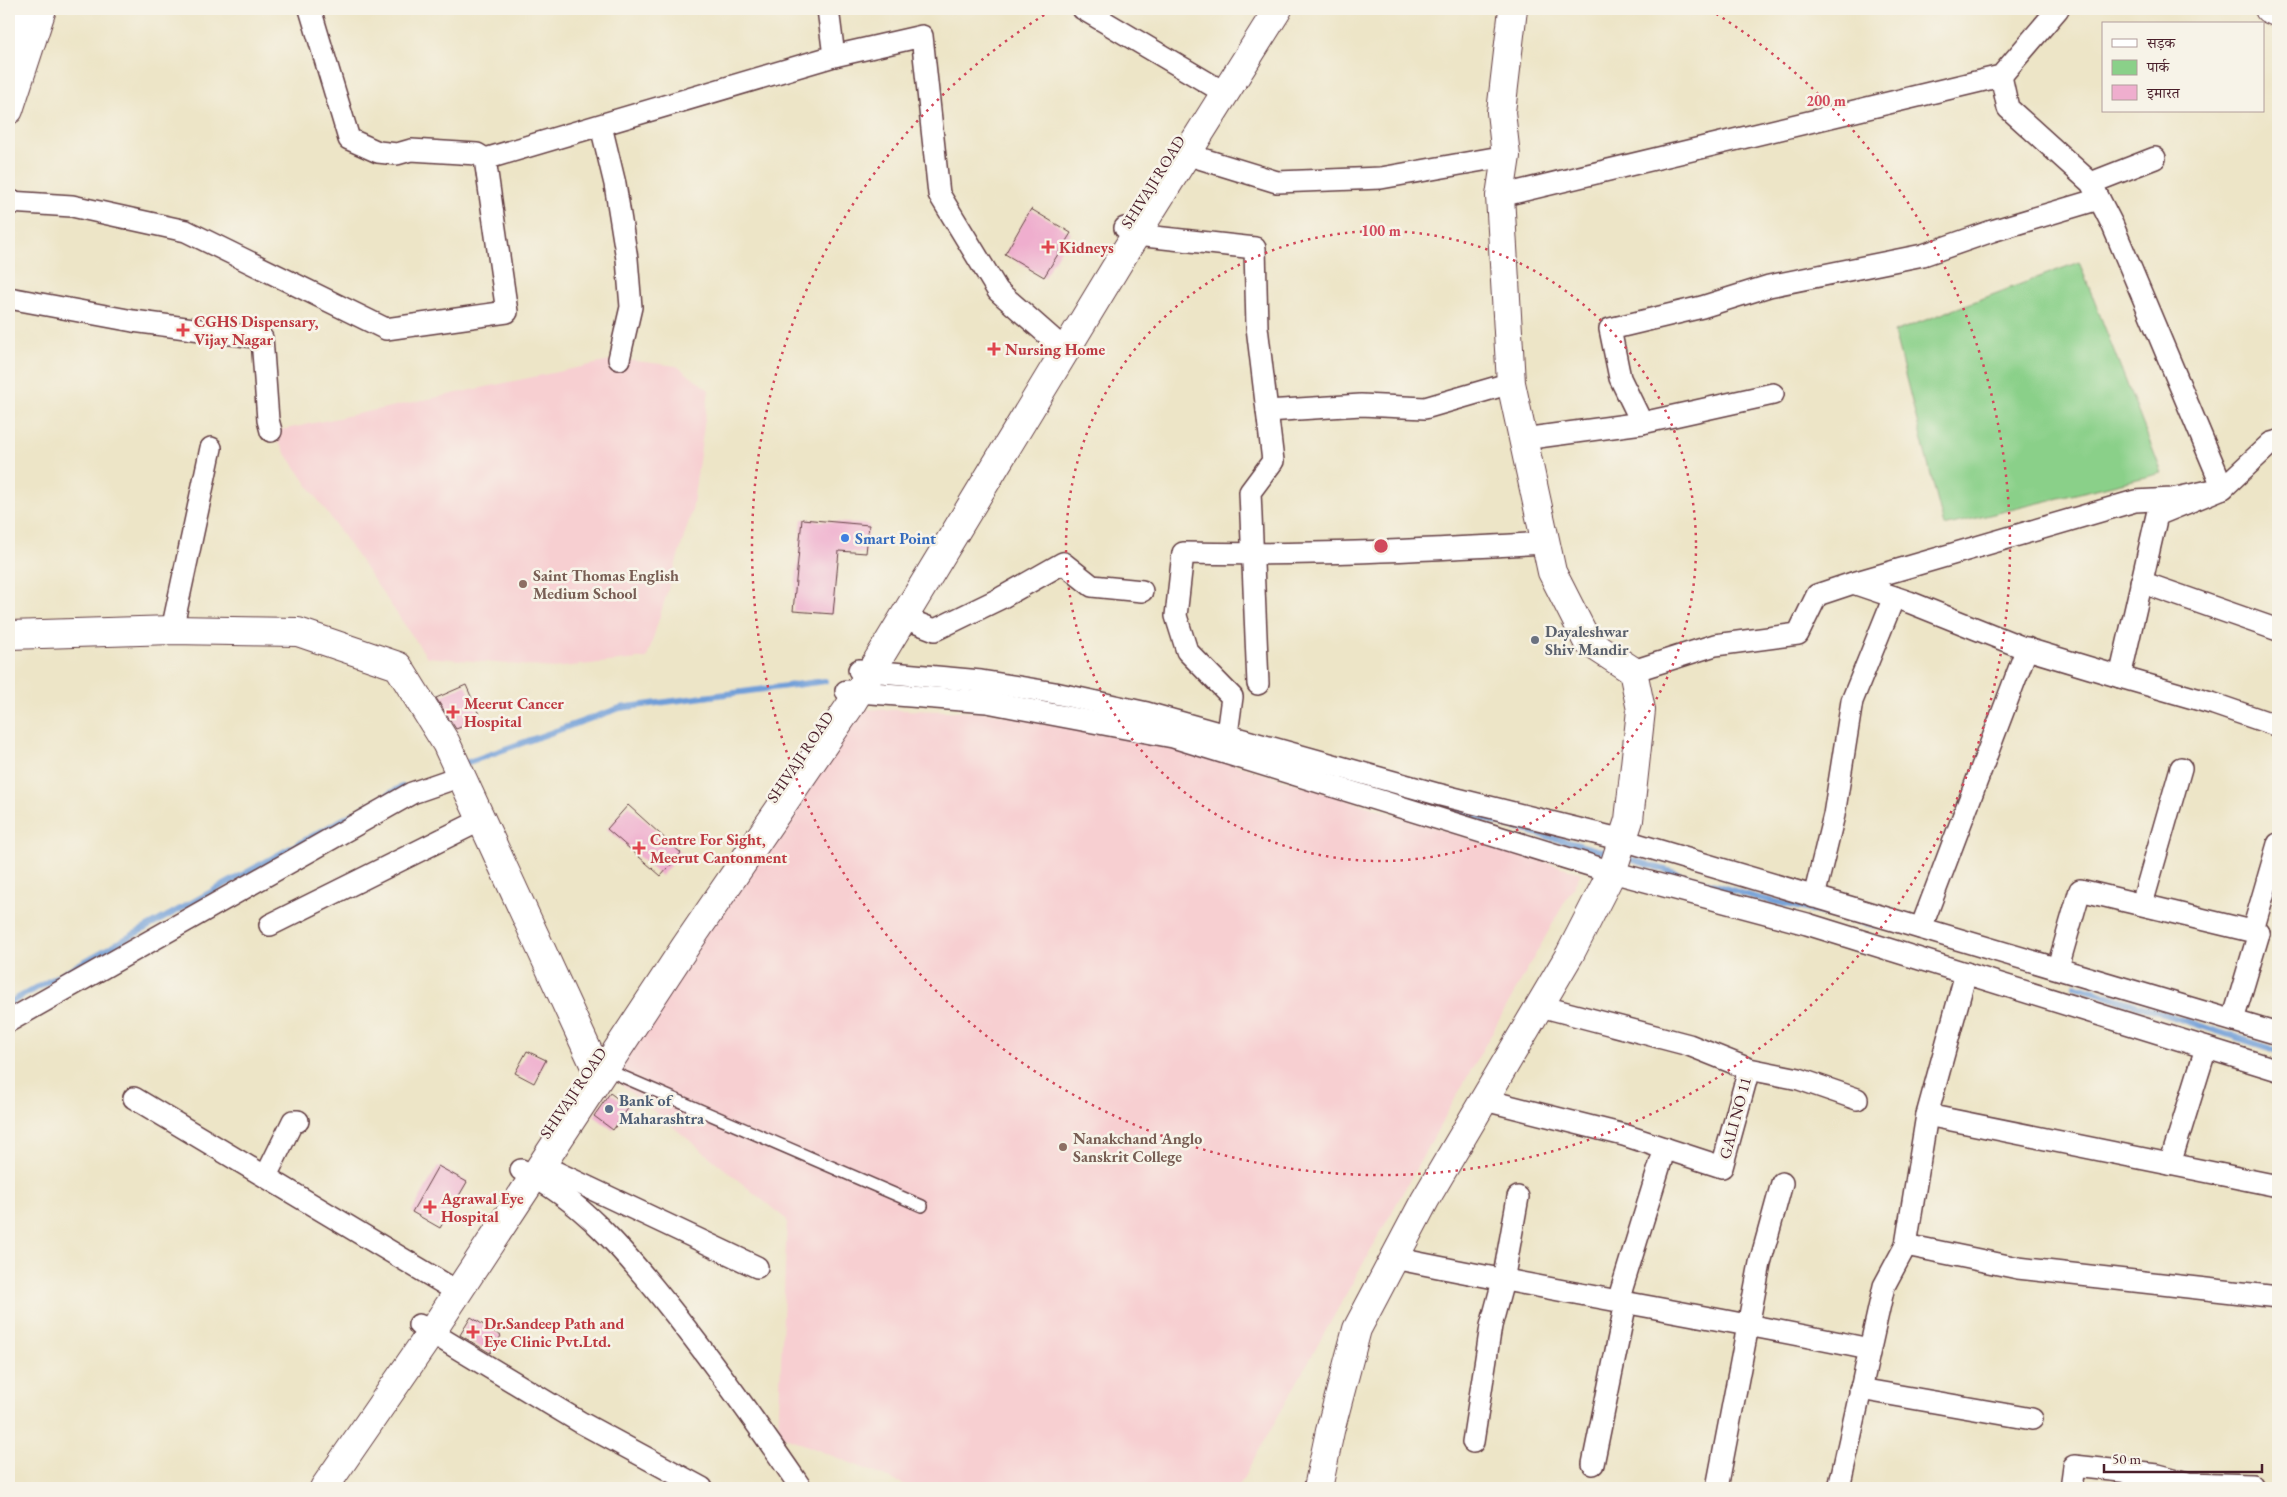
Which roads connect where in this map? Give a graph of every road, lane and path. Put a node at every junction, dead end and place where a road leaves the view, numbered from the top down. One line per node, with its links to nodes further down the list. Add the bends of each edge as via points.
1 (22, 9): 12 (street)
2 (42, 9): 16 (street)
3 (310, 9): 21 (street, via 349,139 378,152 397,154 411,150 477,154)
4 (828, 9): 13 (street)
5 (1083, 9): 15 (street)
6 (1261, 9): 15 (street, SHIVAJI ROAD)
7 (1278, 9): 15 (street)
8 (1513, 9): 19 (street, via 1501,112)
9 (2058, 9): 14 (street)
10 (2270, 9): 11 (street)
11 (2278, 14)
12 (9, 49)
13 (834, 56): 17 (street); 27 (street, via 922,36 939,194 998,291)
14 (2001, 76): 22 (street, via 2008,108); 23 (street)
15 (1219, 90): 18 (street); 25 (street, SHIVAJI ROAD)
16 (9, 110)
17 (601, 126): 21 (street); 28 (street, via 615,184 632,307)
18 (1186, 154): 19 (street, via 1278,182 1381,178); 25 (street)
19 (1506, 156): 23 (street)
20 (2155, 158): 22 (street)
21 (485, 159): 24 (street, via 507,312 386,329 186,231 72,206)
22 (2095, 191): 32 (street, via 1923,254 1778,284 1702,307 1610,329 1620,378); 37 (street, via 2113,226)
23 (1500, 196): 29 (street)
24 (9, 202)
25 (1130, 231): 27 (street, SHIVAJI ROAD); 31 (street, via 1255,248 1257,327)
26 (9, 298): 33 (street, via 133,321 262,338)
27 (1060, 346): 44 (street); 51 (street, SHIVAJI ROAD)
28 (619, 359)
29 (1511, 383): 31 (street, via 1425,408 1361,405); 34 (street)
30 (1773, 394): 32 (street)
31 (1267, 411): 39 (street, via 1273,461 1250,492)
32 (1642, 423): 34 (street)
33 (271, 432)
34 (1523, 439): 38 (street)
35 (2278, 441): 37 (street, via 2271,443)
36 (211, 448): 45 (street)
37 (2222, 488): 40 (street, via 2157,515); 41 (street, via 2172,499 2135,501)
38 (1546, 543): 39 (street); 49 (street, via 1552,572 1587,641)
39 (1253, 555): 52 (street); 54 (street, via 1183,553 1176,616 1187,651 1232,697)
40 (2141, 582): 46 (street); 50 (street)
41 (1853, 583): 43 (street); 49 (street, via 1817,595 1798,634 1715,645)
42 (1142, 591): 44 (street, via 1092,586 1063,563 1002,598 935,630)
43 (1894, 596): 48 (street); 60 (street, via 1852,701 1834,815)
44 (904, 618): 51 (street)
45 (172, 630): 47 (street); 56 (street, via 298,632 398,666 446,743)
46 (2278, 630)
47 (9, 635)
48 (2027, 648): 50 (street); 63 (street)
49 (1633, 671): 59 (street, via 1641,710 1629,820)
50 (2120, 677): 53 (street)
51 (858, 681): 54 (street, via 981,681 1055,693); 59 (street, via 1172,737); 72 (street, SHIVAJI ROAD)
52 (1258, 684)
53 (2278, 726)
54 (1227, 734): 59 (street, via 1437,794)
55 (2181, 768): 61 (street)
56 (460, 774): 57 (street); 69 (street, via 412,793)
57 (481, 820): 62 (street); 72 (street)
58 (2278, 844): 64 (street, via 2253,930)
59 (1618, 854): 60 (street); 66 (street, via 1807,924); 67 (street, via 1570,954)
60 (1814, 897): 63 (street)
61 (2142, 904): 64 (street); 65 (street, via 2080,890)
62 (270, 925)
63 (1921, 928): 65 (street)
64 (2259, 934): 68 (street)
65 (2058, 967): 68 (street)
66 (1966, 973): 71 (street); 78 (street)
67 (1540, 1006): 73 (street, via 1689,1045); 77 (street)
68 (2233, 1020): 70 (street)
69 (9, 1021)
70 (2278, 1034)
71 (2206, 1048): 74 (street); 81 (street)
72 (599, 1065): 82 (street, SHIVAJI ROAD); 87 (lane)
73 (1749, 1069): 76 (street, via 1799,1079); 80 (street, GALI NO 11, via 1722,1167)
74 (2278, 1070)
75 (134, 1098): 83 (street)
76 (1857, 1099)
77 (1485, 1100): 80 (street, via 1624,1134); 89 (street)
78 (1927, 1115): 81 (street); 88 (street)
79 (298, 1121): 83 (street, via 293,1121 286,1131)
80 (1665, 1148): 94 (street)
81 (2170, 1164): 85 (street)
82 (532, 1171): 90 (street); 92 (street, SHIVAJI ROAD); 106 (street, via 626,1253 705,1351)
83 (266, 1176): 92 (street)
84 (1782, 1183): 95 (street, via 1760,1263)
85 (2278, 1186)
86 (1518, 1197): 91 (street)
87 (922, 1206)
88 (1906, 1245): 93 (street, via 2018,1268); 97 (street, via 1884,1286)
89 (1394, 1258): 91 (street); 107 (street, via 1357,1329)
90 (757, 1266)
91 (1503, 1281): 94 (street); 101 (street, via 1491,1326)
92 (452, 1288): 96 (street, SHIVAJI ROAD)
93 (2278, 1297)
94 (1622, 1301): 95 (street); 102 (street)
95 (1748, 1324): 97 (street); 108 (street)
96 (425, 1329): 100 (street, SHIVAJI ROAD); 105 (street, via 580,1422)
97 (1869, 1349): 98 (street)
98 (1860, 1390): 99 (street); 109 (street)
99 (2032, 1419)
100 (354, 1434): 103 (street, SHIVAJI ROAD); 104 (street)
101 (1474, 1442)
102 (1593, 1464)
103 (311, 1488)
104 (324, 1488)
105 (702, 1488)
106 (801, 1488)
107 (1318, 1488)
108 (1717, 1488)
109 (1839, 1488)
110 (2071, 1488): 111 (street, via 2074,1466 2158,1475 2189,1483 2252,1485)
111 (2252, 1488)

